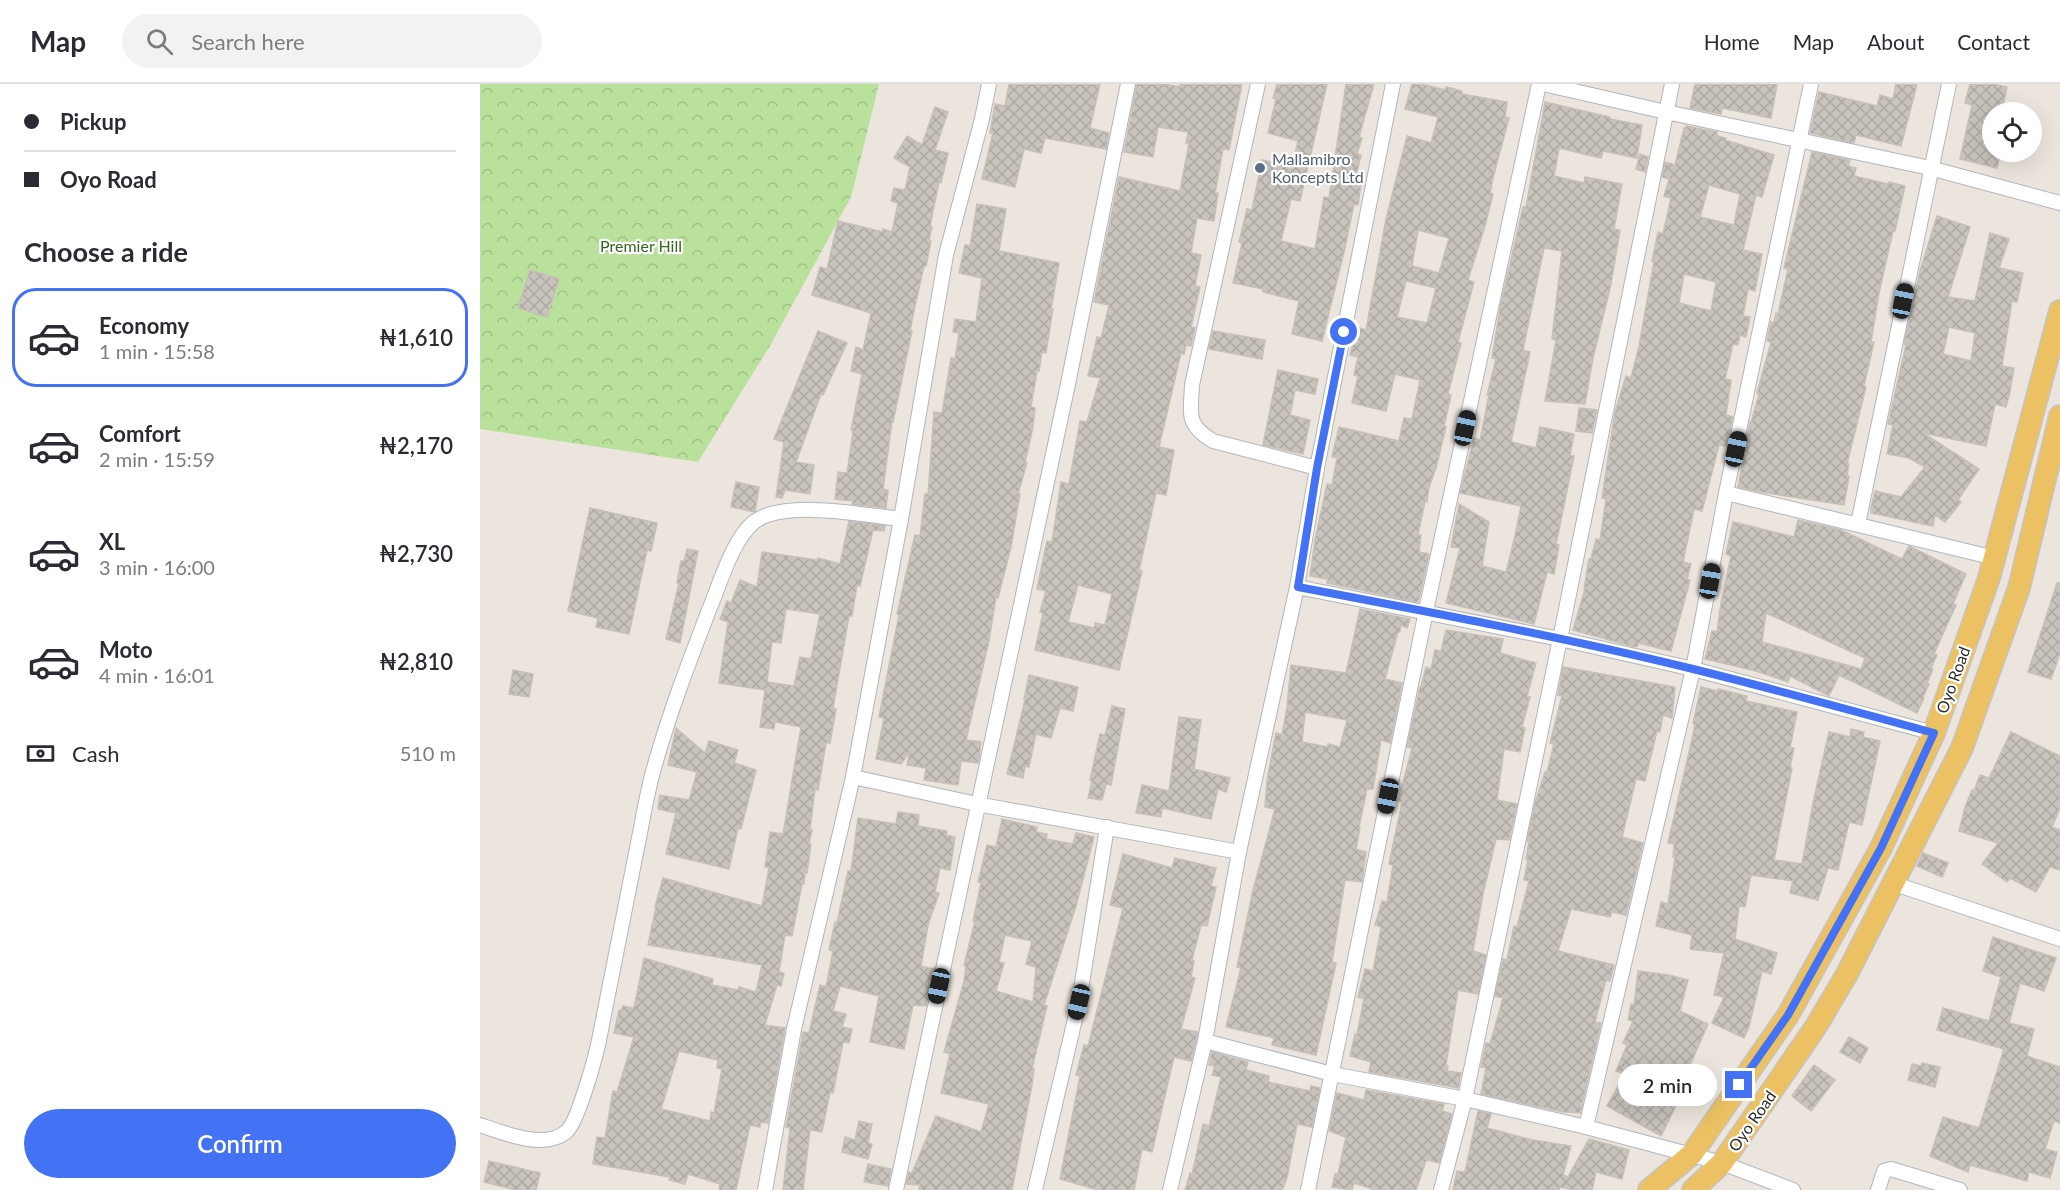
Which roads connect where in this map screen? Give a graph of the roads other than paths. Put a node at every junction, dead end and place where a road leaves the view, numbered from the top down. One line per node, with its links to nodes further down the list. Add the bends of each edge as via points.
1 (989, 84): 17 (street, via 945,255)
2 (1128, 84): 26 (street)
3 (1258, 84): 15 (street, via 1192,385 1190,420 1213,441)
4 (1393, 84): 15 (street)
5 (1541, 84): 9 (street); 21 (street)
6 (1672, 84): 9 (street)
7 (1811, 84): 10 (street)
8 (1949, 84): 11 (street)
9 (1666, 112): 10 (street); 22 (street)
10 (1799, 140): 11 (street); 16 (street)
11 (1930, 168): 12 (street); 18 (street)
12 (2060, 203)
13 (2060, 311): 19 (main road, Oyo Road)
14 (2060, 416): 29 (main road, Oyo Road, via 2019,588 1962,748)
15 (1317, 468): 20 (street)
16 (1726, 494): 18 (street); 23 (street)
17 (901, 519): 25 (street); 34 (street, via 814,510 783,512 754,522 739,540 683,677 653,770 597,1052 569,1131 557,1139 542,1141)
18 (1858, 524): 19 (street)
19 (1995, 558): 24 (main road, Oyo Road)
20 (1298, 587): 21 (street); 28 (street)
21 (1426, 611): 22 (street); 32 (street)
22 (1560, 639): 23 (street); 33 (street)
23 (1693, 669): 24 (street); 35 (street)
24 (1934, 733): 36 (main road, Oyo Road, via 1881,848 1788,1015)
25 (853, 777): 26 (street); 38 (street, via 794,1029)
26 (978, 804): 27 (street); 39 (street)
27 (1107, 827): 28 (street); 40 (street, via 1079,1002)
28 (1239, 852): 31 (street)
29 (1895, 884): 30 (street); 37 (main road, Oyo Road, via 1815,1028)
30 (2060, 939)
31 (1205, 1041): 32 (street); 41 (street)
32 (1332, 1074): 33 (street); 42 (street)
33 (1465, 1099): 35 (street); 43 (street)
34 (480, 1125)
35 (1586, 1127): 36 (street)
36 (1692, 1154): 37 (street); 44 (main road, Oyo Road)
37 (1722, 1163): 45 (main road, Oyo Road); 46 (street)
38 (765, 1190)
39 (896, 1190)
40 (1035, 1190)
41 (1170, 1190)
42 (1308, 1190)
43 (1440, 1190)
44 (1649, 1190)
45 (1693, 1190)
46 (1792, 1190)
47 (1878, 1190): 48 (street, via 1884,1171 1891,1169)
48 (1960, 1190)

